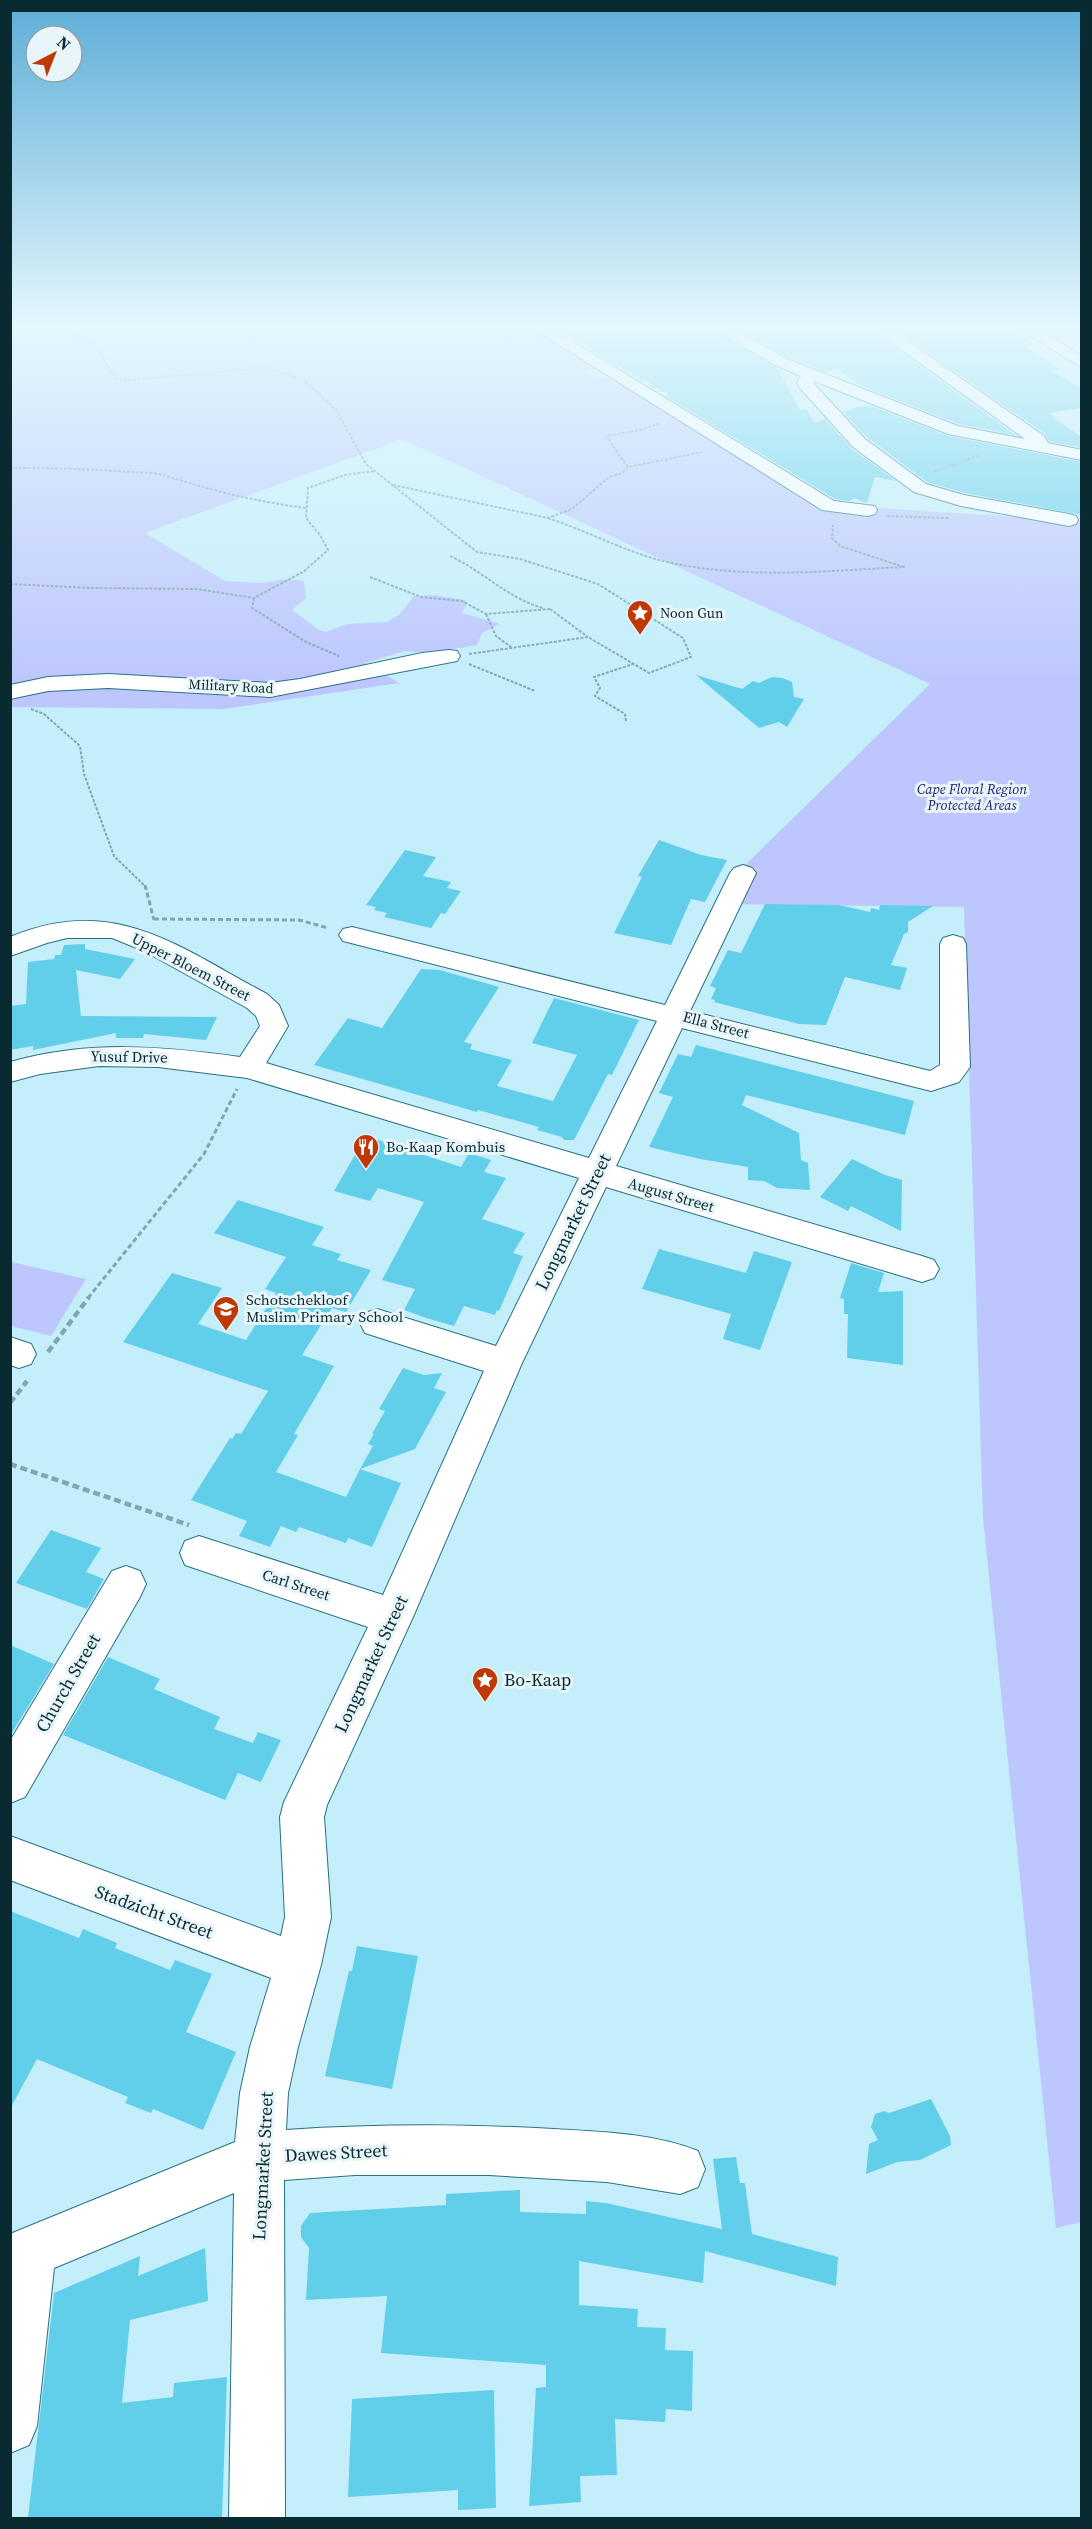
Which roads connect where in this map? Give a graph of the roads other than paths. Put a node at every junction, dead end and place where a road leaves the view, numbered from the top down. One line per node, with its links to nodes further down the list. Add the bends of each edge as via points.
1 (727, 444): 8 (street, via 829,506)
2 (860, 444): 9 (street, via 928,492)
3 (1022, 444): 5 (street)
4 (1042, 444): 5 (street)
5 (1048, 449): 6 (street); 7 (street, via 1054,456)
6 (1082, 455)
7 (1082, 460)
8 (868, 510)
9 (1069, 520)
10 (449, 656): 11 (street, Military Road, via 270,690 108,681 48,684)
11 (10, 692)
12 (743, 873): 16 (street, Longmarket Street)
13 (352, 935): 16 (street, Ella Street)
14 (953, 944): 16 (street, Ella Street, via 955,1067 940,1079 915,1078)
15 (10, 948): 18 (street, Upper Bloem Street, via 52,933 80,929 126,933 256,1001 269,1012 274,1026)
16 (674, 1015): 19 (street, Longmarket Street)
17 (10, 1072): 18 (street, Yusuf Drive, via 51,1061 142,1054)
18 (242, 1080): 19 (street, August Street)
19 (597, 1173): 20 (street, August Street); 22 (street, Longmarket Street)
20 (922, 1269)
21 (377, 1323): 22 (street)
22 (505, 1363): 25 (street, Longmarket Street)
23 (199, 1553): 25 (street, Carl Street)
24 (126, 1584): 26 (street, Church Street)
25 (393, 1617): 28 (street, Longmarket Street, via 306,1802 302,1817 308,1917)
26 (10, 1782)
27 (10, 1858): 28 (street, Stadzicht Street)
28 (298, 1965): 29 (street, Longmarket Street, via 264,2093)
29 (259, 2157): 30 (street, Dawes Street, via 355,2151 489,2150 607,2157); 31 (street, Dawes Street); 33 (street, Longmarket Street)
30 (680, 2169)
31 (20, 2256): 32 (street)
32 (10, 2426)
33 (257, 2518)

